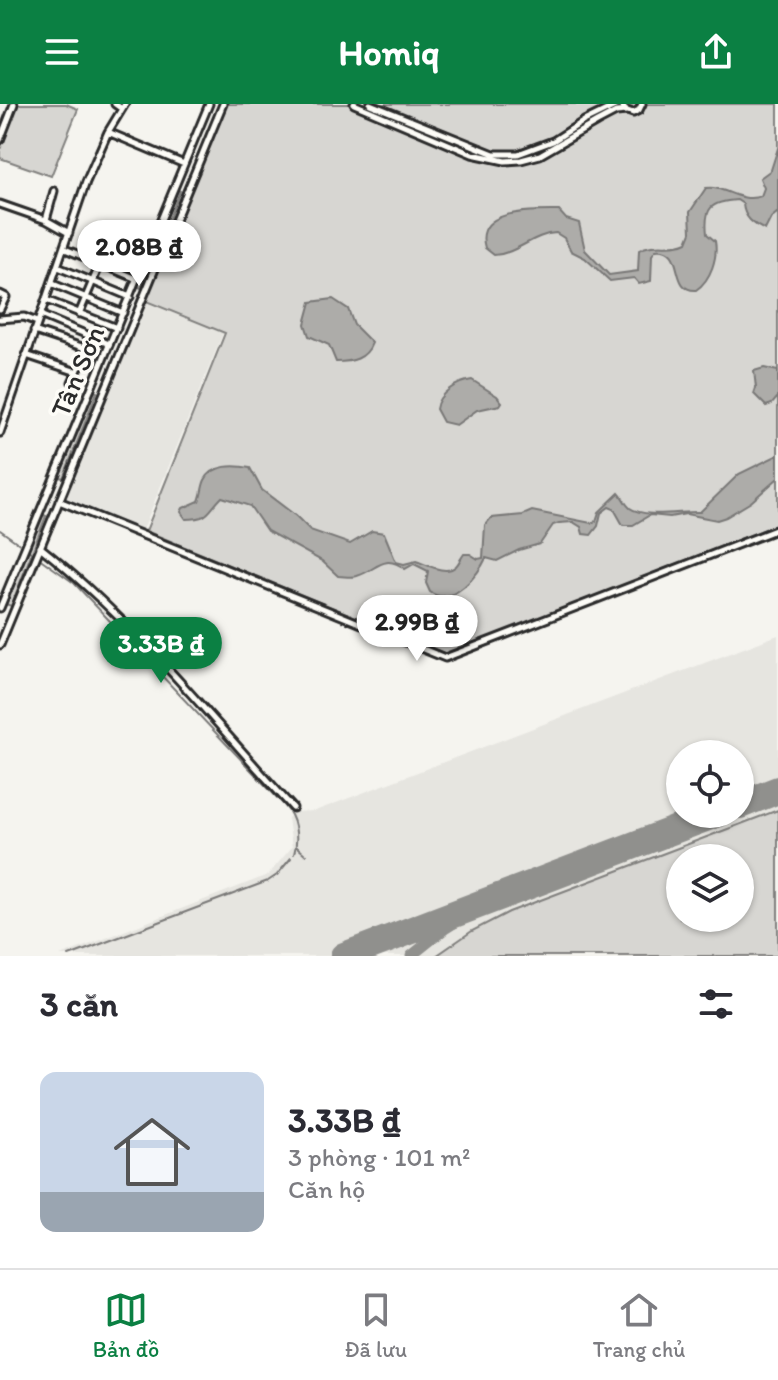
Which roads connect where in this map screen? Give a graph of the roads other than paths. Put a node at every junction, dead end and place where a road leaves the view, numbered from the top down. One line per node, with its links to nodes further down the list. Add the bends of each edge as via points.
1 (14, 104): 13 (street)
2 (115, 104): 8 (street)
3 (209, 104): 14 (street, Tân Sơn)
4 (223, 104): 16 (street, Tân Sơn)
5 (354, 104): 9 (street)
6 (620, 104): 10 (street); 12 (street)
7 (643, 105): 10 (street)
8 (124, 107): 11 (street)
9 (374, 108): 12 (street, via 467,148 505,158)
10 (627, 111): 12 (street)
11 (108, 132): 14 (street); 22 (street)
12 (569, 134)
13 (0, 140)
14 (184, 164): 15 (street, Tân Sơn)
15 (180, 175): 16 (street, via 183,180); 17 (street, Tân Sơn)
16 (191, 178): 19 (street, Tân Sơn)
17 (173, 189): 19 (street, via 181,186); 26 (street, Tân Sơn)
18 (54, 191): 21 (street)
19 (185, 193): 30 (street, Tân Sơn)
20 (0, 204): 21 (street)
21 (46, 220): 22 (street)
22 (69, 233): 23 (street)
23 (65, 249): 24 (street); 25 (street)
24 (100, 264): 26 (street); 27 (street)
25 (58, 267): 27 (street); 28 (street)
26 (137, 279): 29 (street, Tân Sơn)
27 (92, 281): 32 (street); 34 (street)
28 (53, 284): 32 (street); 33 (street)
29 (133, 289): 30 (street, via 137,295); 34 (street, Tân Sơn)
30 (144, 293): 35 (street, Tân Sơn)
31 (0, 294): 36 (street, via 6,297)
32 (86, 297): 37 (street); 38 (street)
33 (46, 300): 38 (street); 40 (street)
34 (129, 300): 35 (street); 37 (street, Tân Sơn)
35 (138, 308): 49 (street, Tân Sơn)
36 (0, 309)
37 (123, 313): 41 (street, Tân Sơn)
38 (79, 314): 41 (street)
39 (0, 319): 40 (street)
40 (39, 319): 42 (street); 43 (street)
41 (117, 328): 44 (street, Tân Sơn)
42 (34, 331): 45 (street); 46 (street)
43 (93, 337): 44 (street); 45 (street)
44 (109, 344): 48 (street, Tân Sơn)
45 (88, 349): 47 (street)
46 (26, 355): 47 (street); 53 (street)
47 (77, 372): 50 (street)
48 (98, 374): 49 (street, via 100,380); 51 (street, Tân Sơn)
49 (108, 379): 52 (street, Tân Sơn)
50 (72, 382)
51 (91, 389): 52 (street, via 99,388); 54 (street, Tân Sơn)
52 (101, 396): 55 (street, Tân Sơn)
53 (0, 433)
54 (52, 483): 55 (street, via 59,481); 57 (street, Tân Sơn)
55 (63, 489): 56 (street, Tân Sơn)
56 (59, 501): 58 (street, Tân Sơn); 59 (street, via 445,658)
57 (42, 506): 58 (street, via 45,513); 61 (street, Tân Sơn)
58 (55, 510): 60 (street, Tân Sơn)
59 (778, 529)
60 (40, 548): 62 (street, Tân Sơn); 66 (street, via 72,572 135,636)
61 (1, 606): 62 (street)
62 (15, 610): 64 (street)
63 (4, 618): 64 (street)
64 (9, 623): 65 (street)
65 (0, 645)
66 (293, 808)

